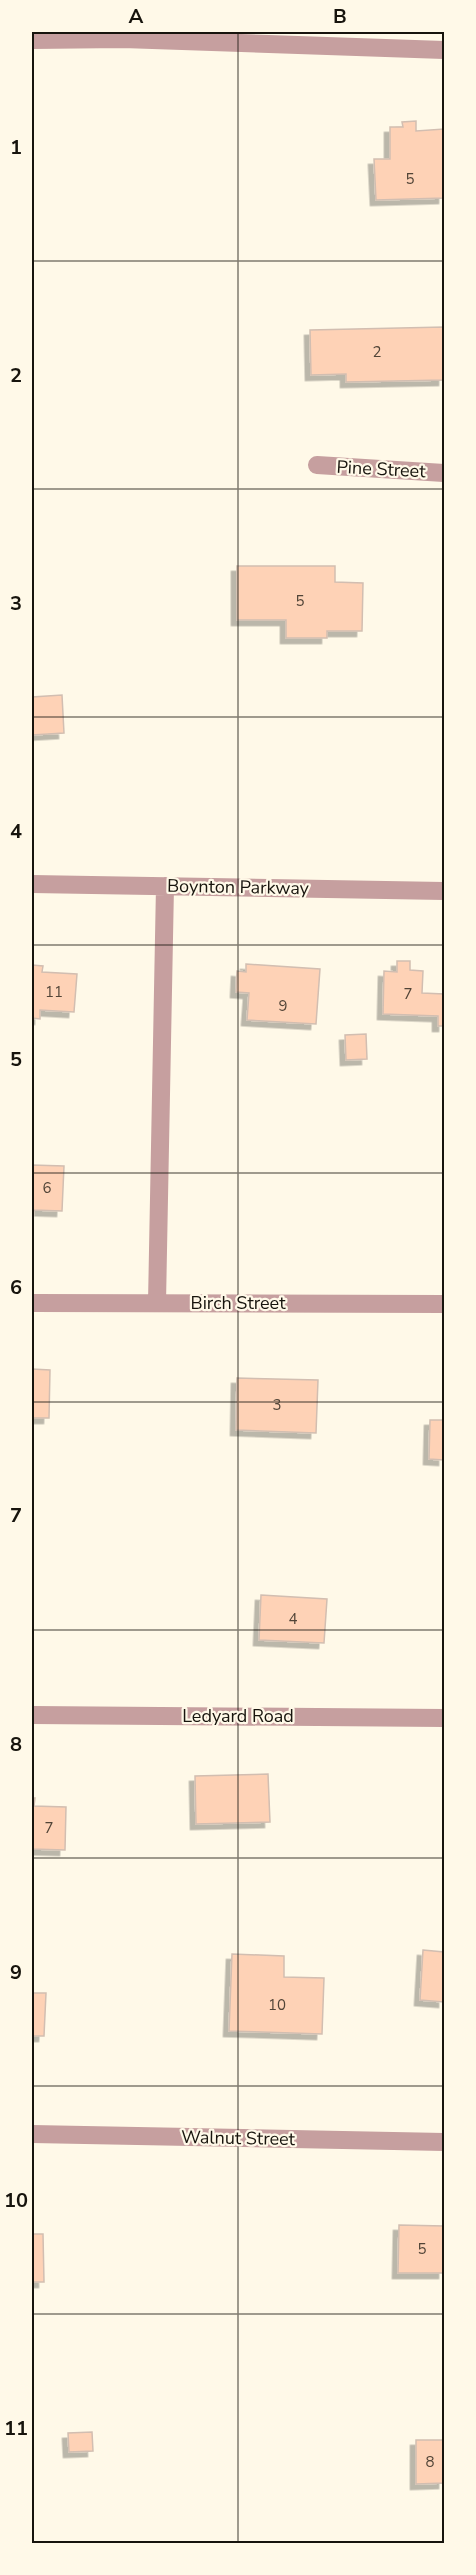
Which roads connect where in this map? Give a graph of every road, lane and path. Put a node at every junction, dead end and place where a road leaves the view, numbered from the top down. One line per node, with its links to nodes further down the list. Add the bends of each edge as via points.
1 (32, 40): 2 (street, via 123,39)
2 (444, 50)
3 (317, 465): 4 (street, Pine Street)
4 (444, 473)
5 (32, 884): 6 (street, Boynton Parkway)
6 (165, 886): 7 (street, Boynton Parkway); 9 (street)
7 (444, 891)
8 (32, 1303): 9 (street, Birch Street)
9 (157, 1303): 10 (street, Birch Street)
10 (444, 1304)
11 (32, 1715): 12 (street, Ledyard Road)
12 (444, 1718)
13 (32, 2134): 14 (street, Walnut Street)
14 (444, 2142)

